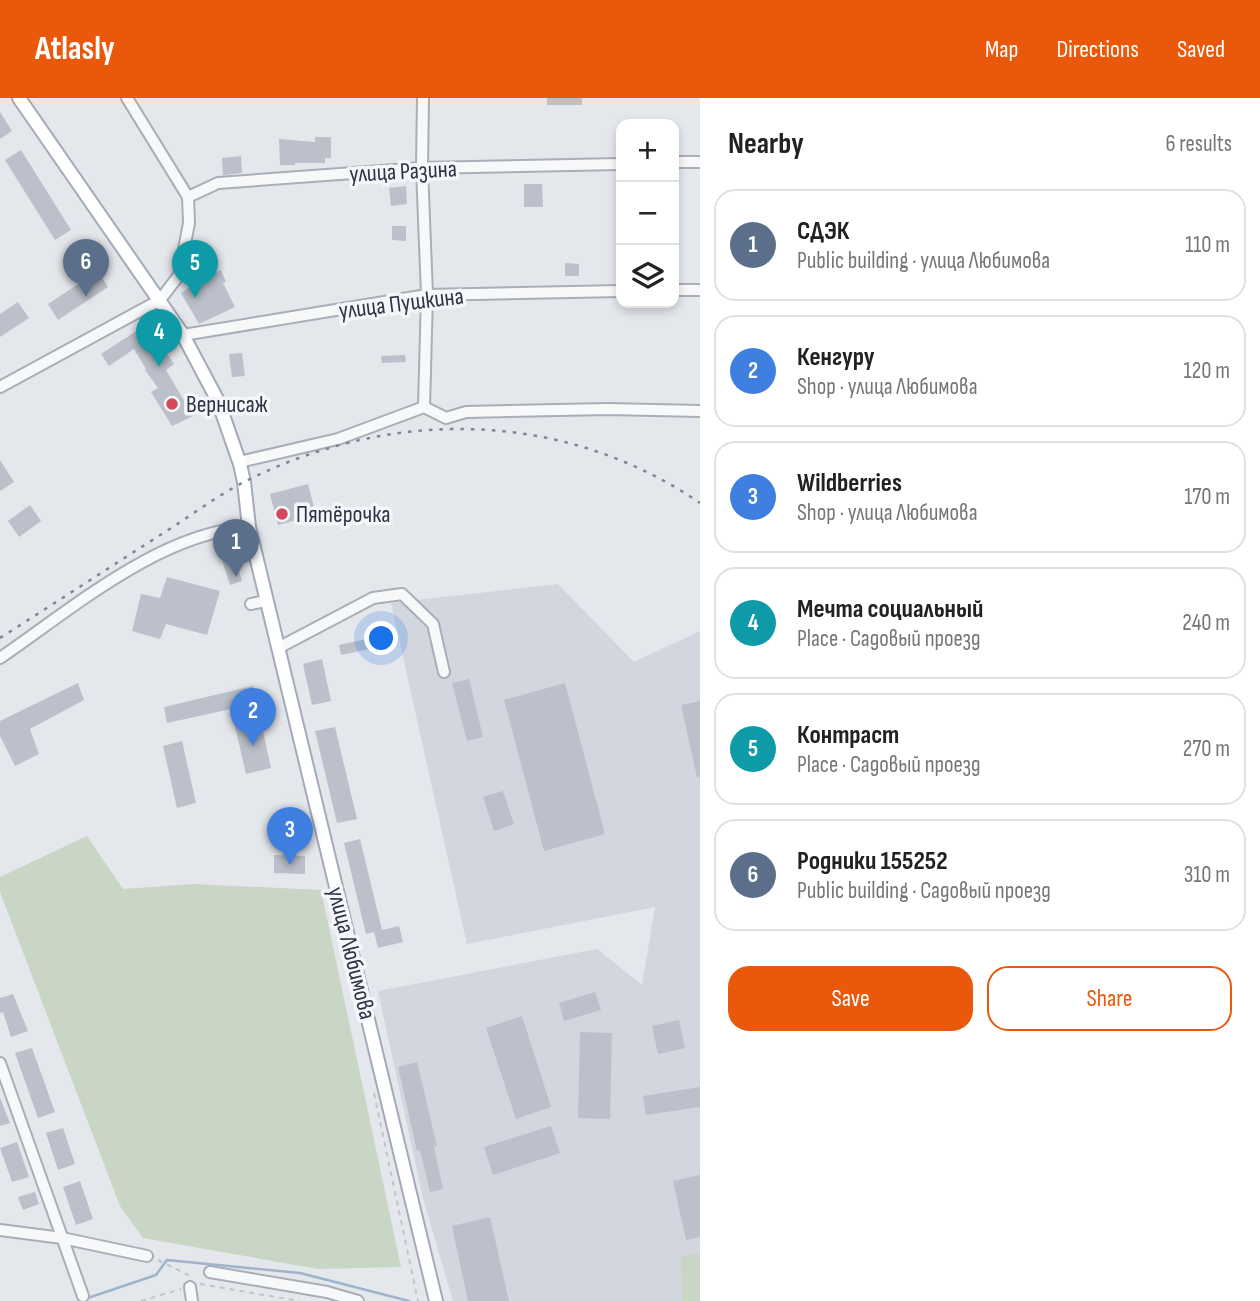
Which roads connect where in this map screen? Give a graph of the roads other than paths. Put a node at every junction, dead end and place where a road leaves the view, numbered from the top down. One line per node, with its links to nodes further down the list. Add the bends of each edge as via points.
1 (19, 98): 13 (main road, улица Любимова)
2 (127, 98): 8 (street)
3 (422, 98): 7 (street)
4 (679, 162): 5 (street)
5 (700, 162)
6 (616, 164): 7 (street, улица Разина)
7 (422, 168): 8 (street, улица Разина, via 218,183); 12 (street)
8 (188, 197): 13 (street, via 189,223 179,275)
9 (679, 290): 10 (street)
10 (700, 290)
11 (616, 291): 12 (street, улица Пушкина)
12 (427, 295): 14 (street, улица Пушкина); 16 (street)
13 (160, 300): 14 (main road, улица Любимова); 15 (street)
14 (183, 335): 18 (main road, улица Любимова, via 218,401)
15 (0, 387)
16 (424, 407): 17 (street, via 446,418 466,412); 18 (street, via 338,439)
17 (700, 411)
18 (239, 462): 19 (main road, улица Любимова)
19 (248, 527): 20 (main road, улица Любимова); 23 (street, via 191,538 143,561)
20 (267, 601): 21 (street); 22 (main road, улица Любимова)
21 (251, 604)
22 (278, 648): 24 (street, via 373,598 402,594 433,624); 35 (main road, улица Любимова)
23 (0, 658)
24 (444, 672)
25 (0, 1063): 27 (street)
26 (0, 1230): 27 (street)
27 (62, 1238): 28 (street); 31 (street)
28 (147, 1256)
29 (210, 1272): 32 (street)
30 (190, 1287): 33 (street)
31 (83, 1296)
32 (319, 1296): 34 (street)
33 (192, 1301)
34 (358, 1301)
35 (436, 1301)

